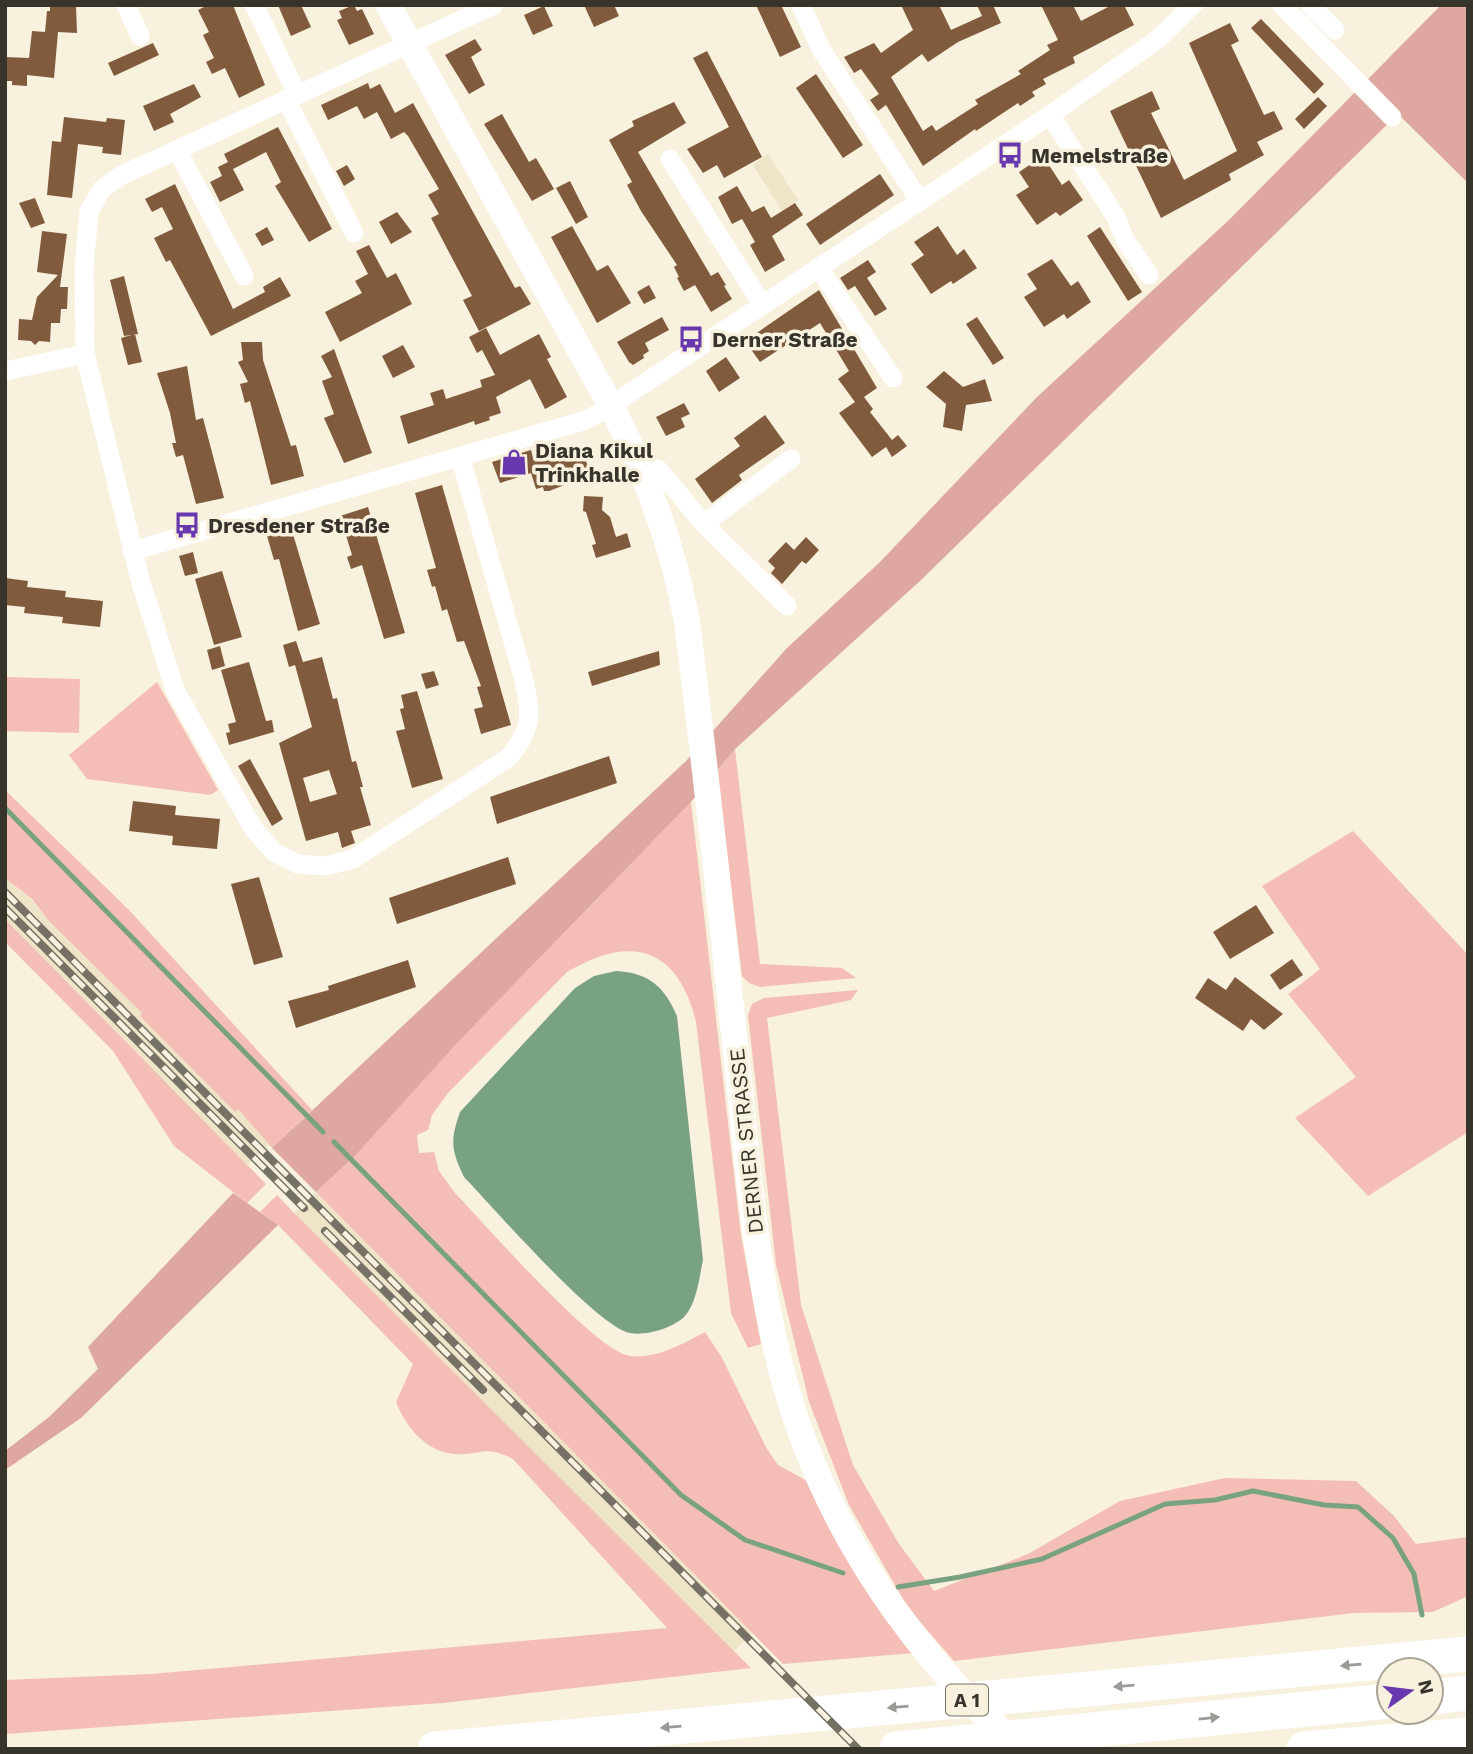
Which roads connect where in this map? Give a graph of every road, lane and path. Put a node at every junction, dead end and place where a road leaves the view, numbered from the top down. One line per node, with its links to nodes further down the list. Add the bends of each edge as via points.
1 (126, 5): 10 (street)
2 (254, 5): 12 (street)
3 (388, 5): 11 (street, DERNER STRASSE)
4 (494, 5): 11 (street)
5 (802, 5): 17 (street, via 821,49)
6 (1193, 5): 13 (street, via 1158,39)
7 (1282, 5): 14 (street)
8 (1310, 5): 9 (street)
9 (1335, 30)
10 (140, 36)
11 (410, 43): 12 (street); 26 (street, DERNER STRASSE)
12 (291, 97): 15 (street); 18 (street)
13 (1050, 115): 17 (street); 20 (street)
14 (1392, 117)
15 (177, 150): 21 (street); 23 (street, via 122,175 103,189 89,211)
16 (670, 159): 22 (street)
17 (919, 200): 19 (street)
18 (354, 233)
19 (818, 267): 22 (street); 25 (street)
20 (1149, 275)
21 (244, 276)
22 (762, 304): 26 (street)
23 (85, 354): 24 (street); 31 (street)
24 (5, 371)
25 (893, 378)
26 (611, 406): 27 (street, via 583,421); 29 (street, DERNER STRASSE)
27 (460, 456): 31 (street); 31 (street, via 523,676 530,722 508,758 353,859 325,866 298,864 274,852 253,828 175,690)
28 (791, 459): 30 (street)
29 (641, 464): 30 (street, DERNER STRASSE, via 659,470); 40 (street, DERNER STRASSE, via 681,585 755,1224 789,1399 820,1482 869,1576 939,1670)
30 (704, 524): 32 (street, DERNER STRASSE)
31 (132, 551)
32 (787, 606)
33 (1468, 1654): 38 (highway, A 1, one-way to 38)
34 (1468, 1693): 35 (highway)
35 (1445, 1695)
36 (1375, 1702): 39 (highway, A 1, one-way to 36)
37 (1468, 1735): 41 (highway)
38 (435, 1749)
39 (897, 1749)
40 (1020, 1749)
41 (1304, 1749)

